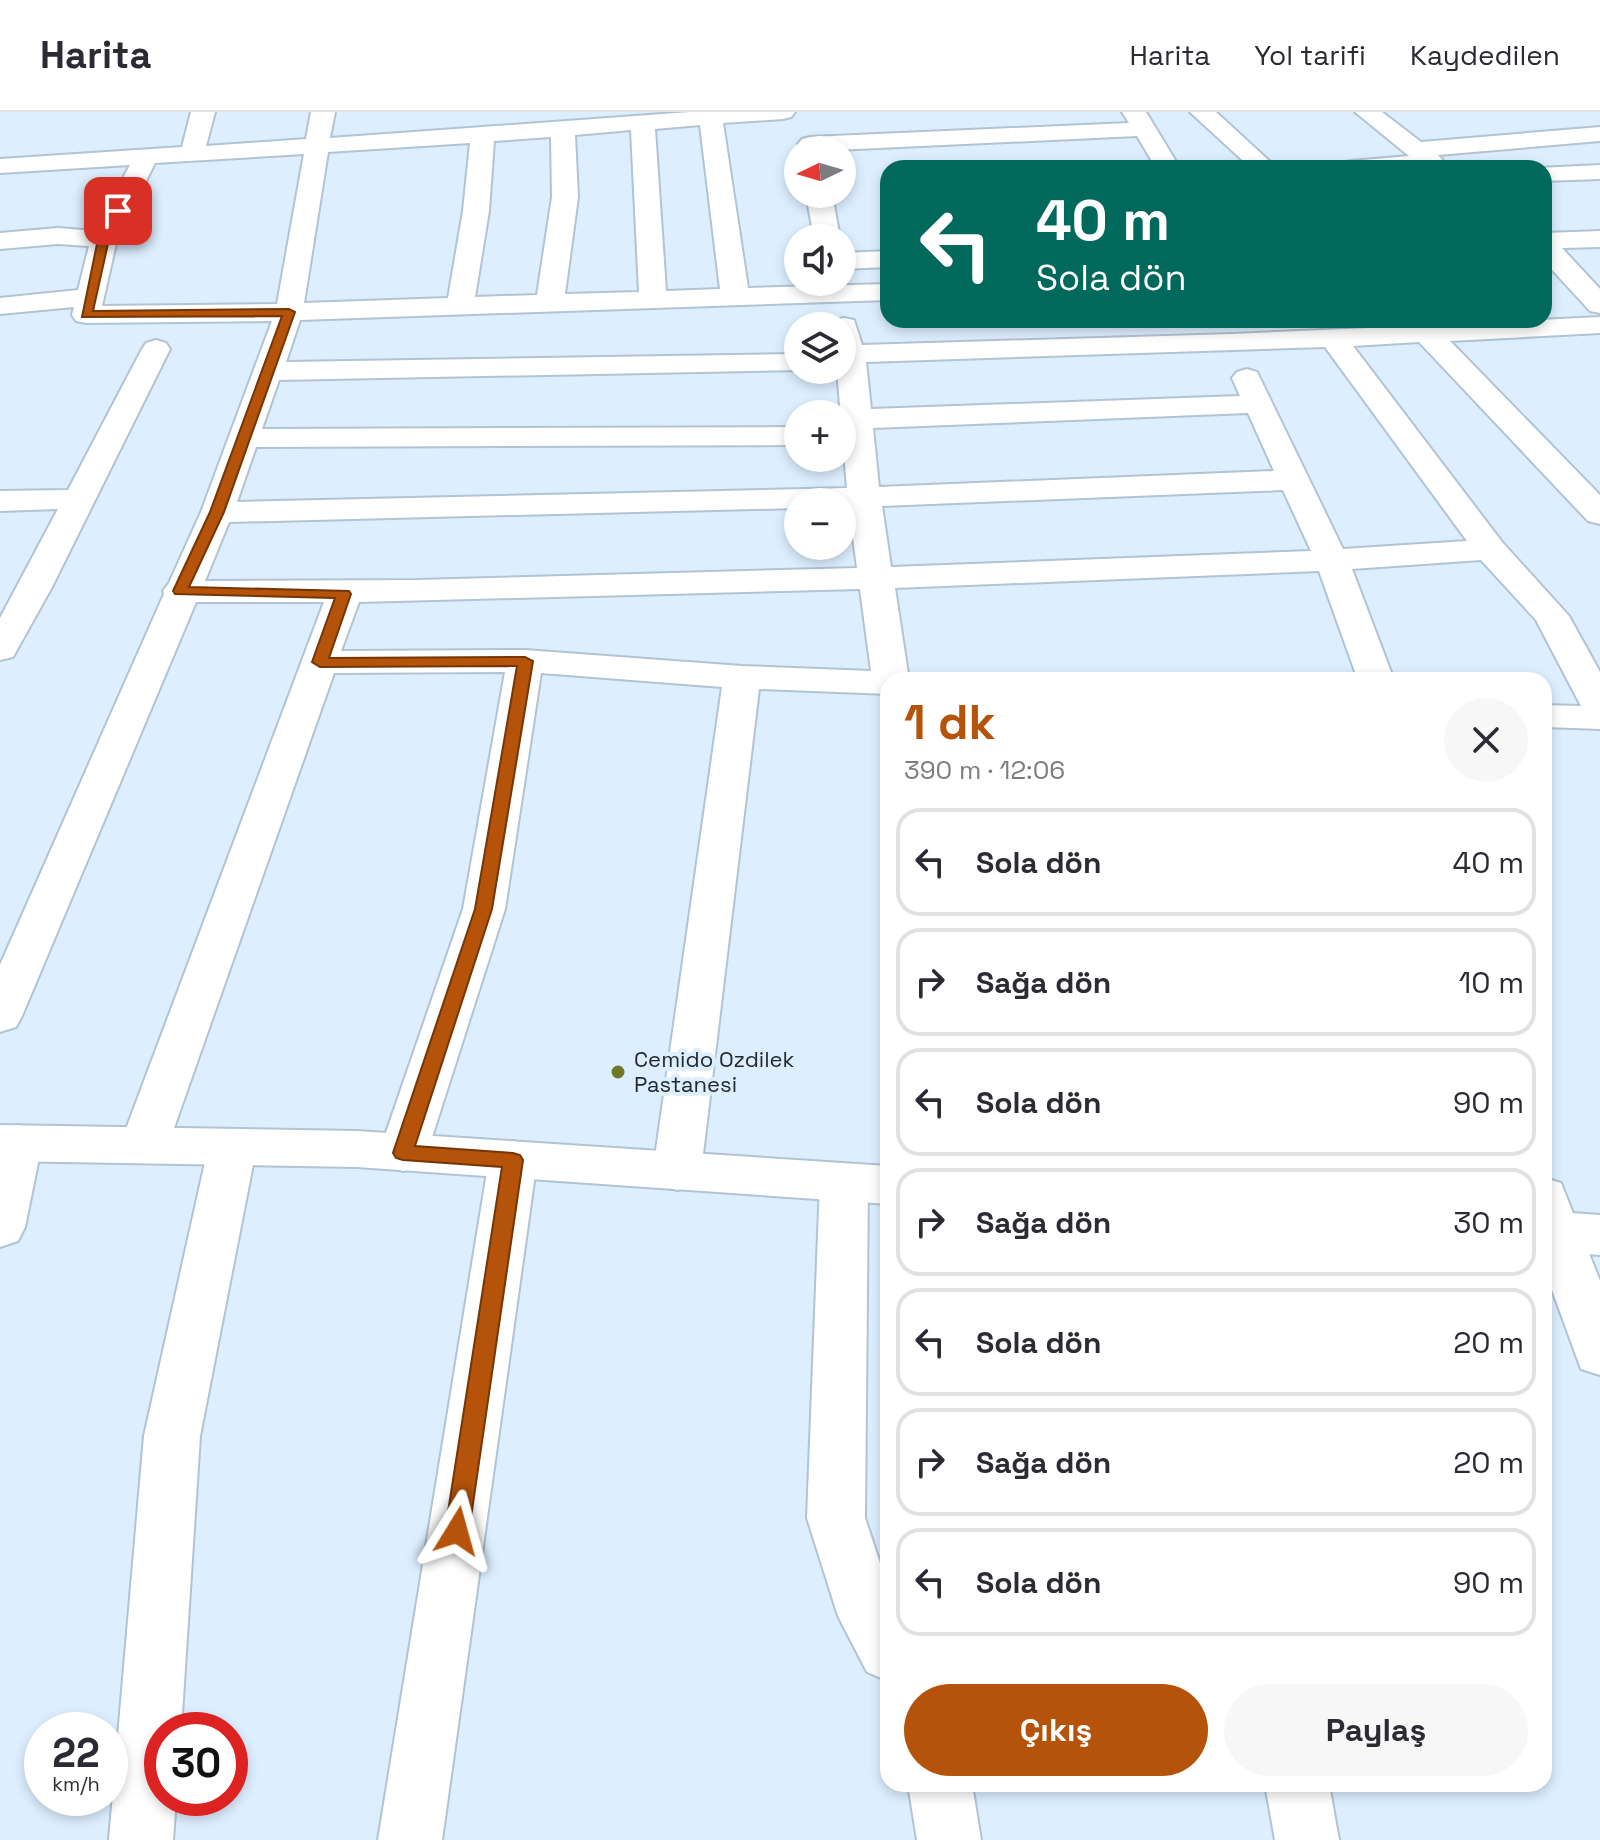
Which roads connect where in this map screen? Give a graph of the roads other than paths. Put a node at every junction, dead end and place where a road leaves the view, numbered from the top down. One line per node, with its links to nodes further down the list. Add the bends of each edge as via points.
1 (203, 112): 17 (street)
2 (448, 112): 15 (street)
3 (783, 112): 7 (street)
4 (1202, 112): 20 (street)
5 (1367, 112): 21 (street)
6 (1534, 112): 16 (street)
7 (711, 114): 10 (street); 36 (street)
8 (1140, 120): 14 (street); 19 (street)
9 (575, 122): 10 (street); 13 (street); 38 (street)
10 (643, 122): 37 (street)
11 (320, 129): 15 (street); 17 (street); 42 (street)
12 (1600, 134): 16 (street)
13 (483, 135): 15 (street); 41 (street)
14 (856, 136)
15 (449, 137)
16 (1569, 137): 21 (street)
17 (192, 153): 18 (street)
18 (147, 156): 22 (street); 25 (street)
19 (1163, 160)
20 (1256, 160)
21 (1429, 160)
22 (0, 166)
23 (1600, 172): 24 (street)
24 (1552, 174)
25 (104, 239): 27 (street); 35 (street)
26 (1600, 239): 28 (street)
27 (0, 241)
28 (1552, 242)
29 (1552, 252): 39 (street)
30 (880, 259): 31 (street)
31 (856, 260)
32 (856, 289): 33 (street)
33 (880, 291)
34 (784, 293): 36 (street)
35 (90, 297): 40 (street); 42 (street, via 86,315)
36 (735, 297): 37 (street)
37 (653, 300): 38 (street)
38 (550, 304): 41 (street)
39 (1600, 305)
40 (0, 306)
41 (460, 307): 42 (street)
42 (289, 312): 52 (street)
43 (1600, 325): 44 (street)
44 (1552, 327)
45 (1512, 328): 46 (street)
46 (1424, 331): 47 (street); 63 (street)
47 (1332, 337): 48 (street); 64 (street)
48 (1232, 343): 50 (street); 53 (street)
49 (156, 349): 60 (street)
50 (856, 360)
51 (784, 363): 52 (street)
52 (267, 371): 56 (street)
53 (1259, 404): 54 (street); 58 (street)
54 (856, 430)
55 (784, 436): 56 (street)
56 (243, 438): 62 (street)
57 (856, 448): 59 (street)
58 (1293, 480): 59 (street); 65 (street)
59 (864, 497): 62 (street); 66 (street)
60 (80, 499): 61 (street); 68 (street)
61 (0, 501)
62 (217, 512): 69 (street)
63 (1600, 514)
64 (1490, 549): 65 (street); 78 (street, via 1551,616)
65 (1333, 563): 66 (street); 75 (street)
66 (878, 578): 70 (street); 74 (street)
67 (0, 587): 68 (street)
68 (35, 587): 71 (street)
69 (180, 591): 70 (street); 81 (street)
70 (344, 594): 73 (street)
71 (0, 649)
72 (525, 661): 73 (street); 76 (street); 85 (street, via 484,909)
73 (320, 662): 83 (street)
74 (888, 672)
75 (1373, 672)
76 (742, 677): 77 (street); 87 (street)
77 (880, 681)
78 (1600, 706)
79 (1552, 716): 80 (street)
80 (1600, 718)
81 (0, 1016)
82 (9, 1143): 83 (street); 90 (street)
83 (144, 1145): 84 (street)
84 (232, 1149): 85 (street); 95 (street, via 172,1436)
85 (403, 1153): 86 (street)
86 (513, 1160): 87 (street); 96 (street)
87 (677, 1171): 88 (street)
88 (866, 1184): 92 (street, via 836,1518)
89 (1561, 1224): 91 (street)
90 (0, 1227)
91 (1600, 1353)
92 (880, 1638)
93 (941, 1792): 97 (street)
94 (1298, 1792): 98 (street)
95 (141, 1840)
96 (410, 1840)
97 (949, 1840)
98 (1307, 1840)

